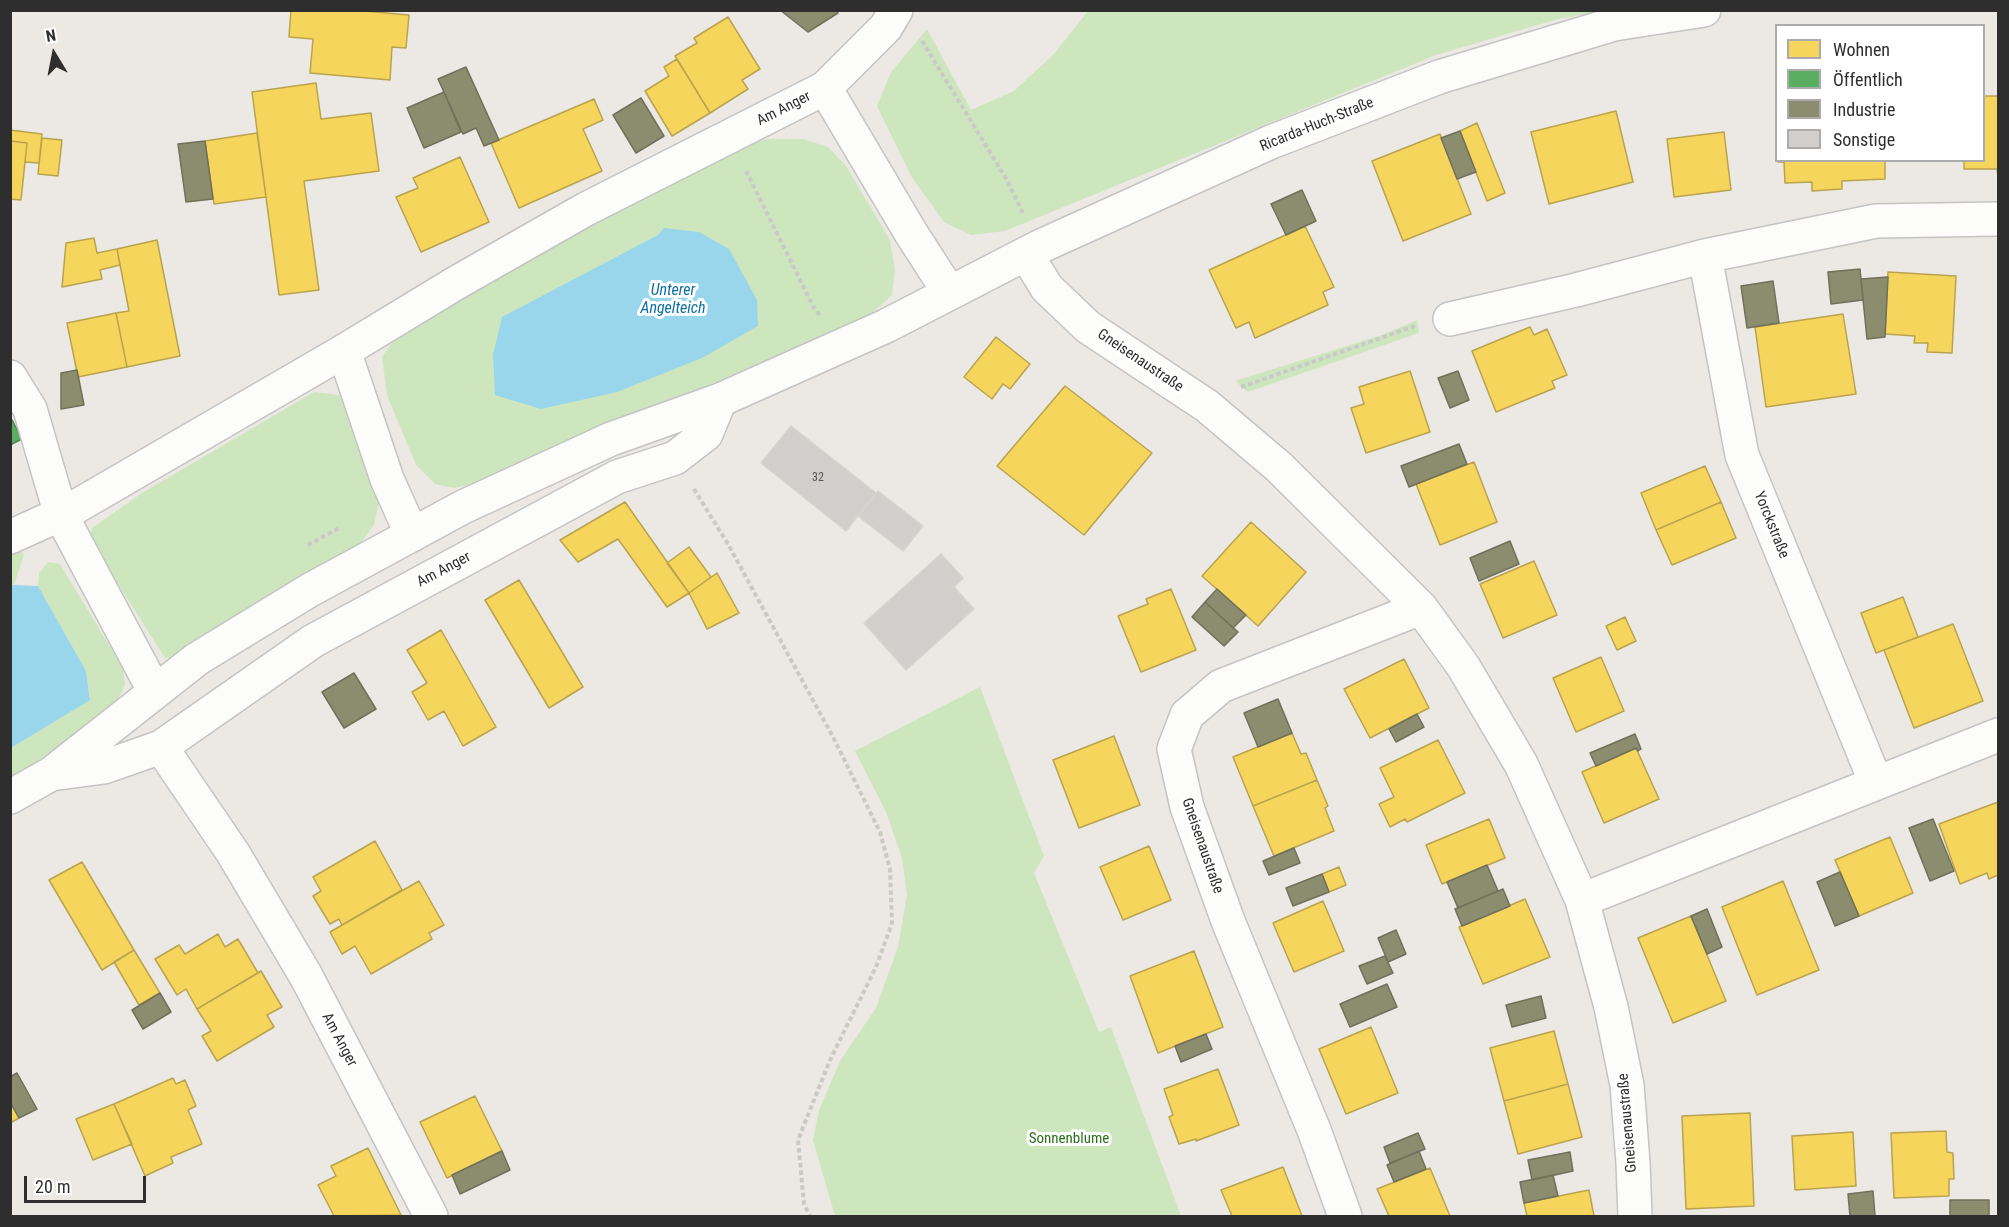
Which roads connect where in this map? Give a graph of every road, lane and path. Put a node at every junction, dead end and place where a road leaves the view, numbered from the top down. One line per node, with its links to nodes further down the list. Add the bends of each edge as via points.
1 (1704, 10): 6 (street, Ricarda-Huch-Straße, via 1614,24 1439,77 1271,142)
2 (907, 21): 3 (street, via 886,27); 6 (path, via 1007,180)
3 (825, 87): 8 (street, Am Anger); 11 (street, Am Anger, via 586,209)
4 (746, 171): 10 (path)
5 (1998, 219): 7 (street, via 1876,221)
6 (1033, 250): 8 (street, Ricarda-Huch-Straße); 19 (street, Gneisenaustraße, via 1047,288 1088,327 1207,406 1279,467)
7 (1705, 256): 9 (street); 24 (street, Yorckstraße, via 1742,455)
8 (949, 292): 14 (street, Am Anger, via 886,326)
9 (1450, 319): 13 (path, via 1419,324)
10 (824, 321)
11 (344, 351): 16 (street, Am Anger); 17 (street, via 387,479)
12 (10, 377): 16 (street, via 30,409)
13 (1236, 390)
14 (720, 400): 15 (street, Am Anger, via 706,434); 17 (street, Am Anger, via 611,439 463,507)
15 (675, 458): 22 (street, Am Anger, via 617,477 313,641); 28 (path, via 728,544 833,737 880,832 890,869 892,923 798,1140 804,1204)
16 (61, 515): 18 (street, Am Anger); 20 (street)
17 (412, 535): 20 (street, Am Anger, via 310,590 197,659)
18 (10, 537)
19 (1421, 608): 26 (street, Gneisenaustraße, via 1463,666 1521,764); 29 (street, Gneisenaustraße, via 1221,686 1187,716 1174,749 1187,807 1228,921)
20 (155, 692): 23 (street, Am Anger)
21 (1998, 735): 24 (street)
22 (161, 747): 23 (street, Am Anger, via 104,767); 27 (street, Am Anger, via 233,853 306,976)
23 (51, 774): 25 (street, Am Anger)
24 (1876, 783): 26 (street)
25 (10, 797)
26 (1582, 900): 30 (street, Gneisenaustraße, via 1627,1085)
27 (431, 1216)
28 (810, 1216)
29 (1345, 1216)
30 (1635, 1216)

